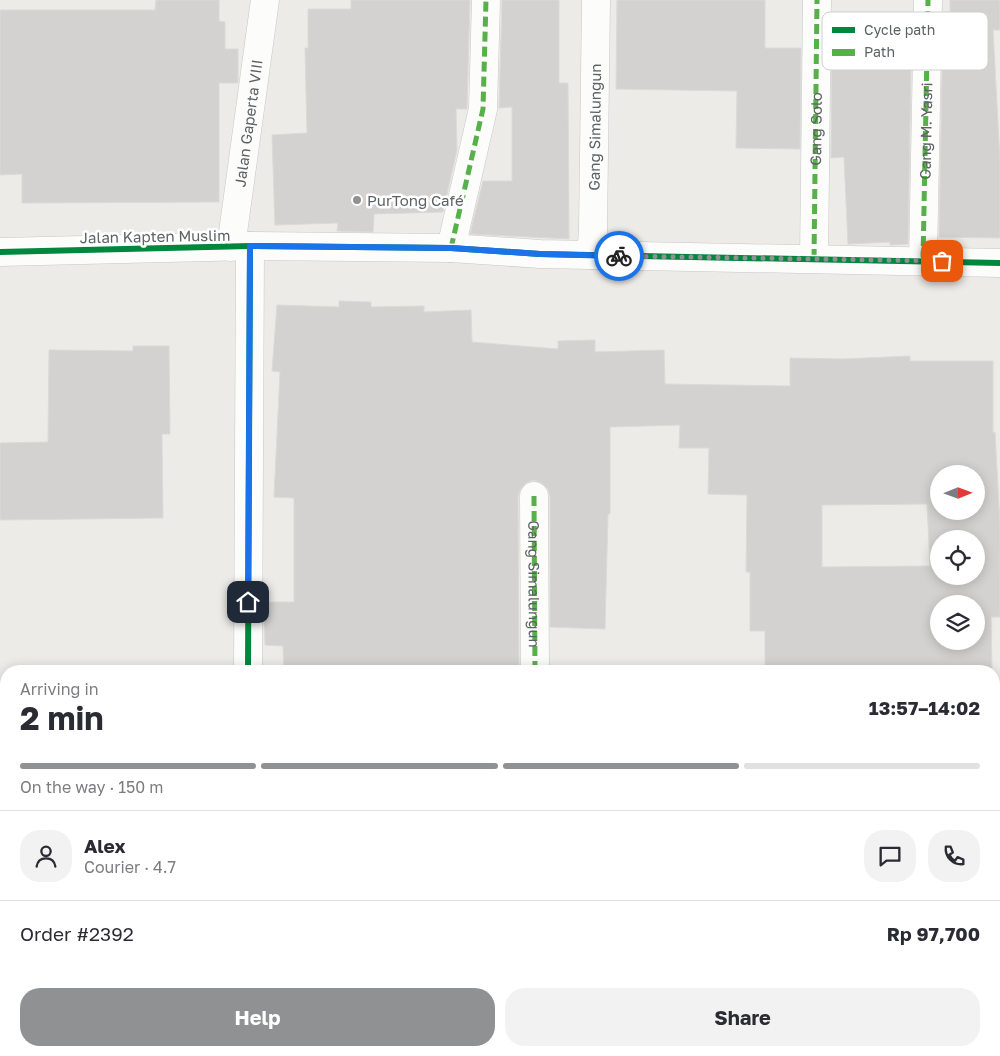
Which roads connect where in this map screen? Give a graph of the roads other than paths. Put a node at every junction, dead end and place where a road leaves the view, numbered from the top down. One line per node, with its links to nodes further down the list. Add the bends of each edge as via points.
1 (265, 0): 6 (street, Jalan Gaperta VIII)
2 (486, 0): 7 (street, via 482,109)
3 (596, 0): 9 (street, Gang Simalungun)
4 (817, 0): 10 (street, Gang Solo)
5 (927, 70): 11 (street, Gang M. Yasri)
6 (240, 246): 7 (street, Jalan Kapten Muslim); 8 (street, Jalan Kapten Muslim); 14 (street, Jalan Gaperta VIII)
7 (451, 248): 9 (street, Jalan Kapten Muslim)
8 (0, 252)
9 (591, 255): 10 (street, Jalan Kapten Muslim)
10 (814, 259): 11 (street, Jalan Kapten Muslim)
11 (923, 261): 12 (street, Jalan Kapten Muslim)
12 (1000, 262)
13 (534, 496): 15 (street, Gang Simalungun)
14 (248, 665)
15 (535, 665)

